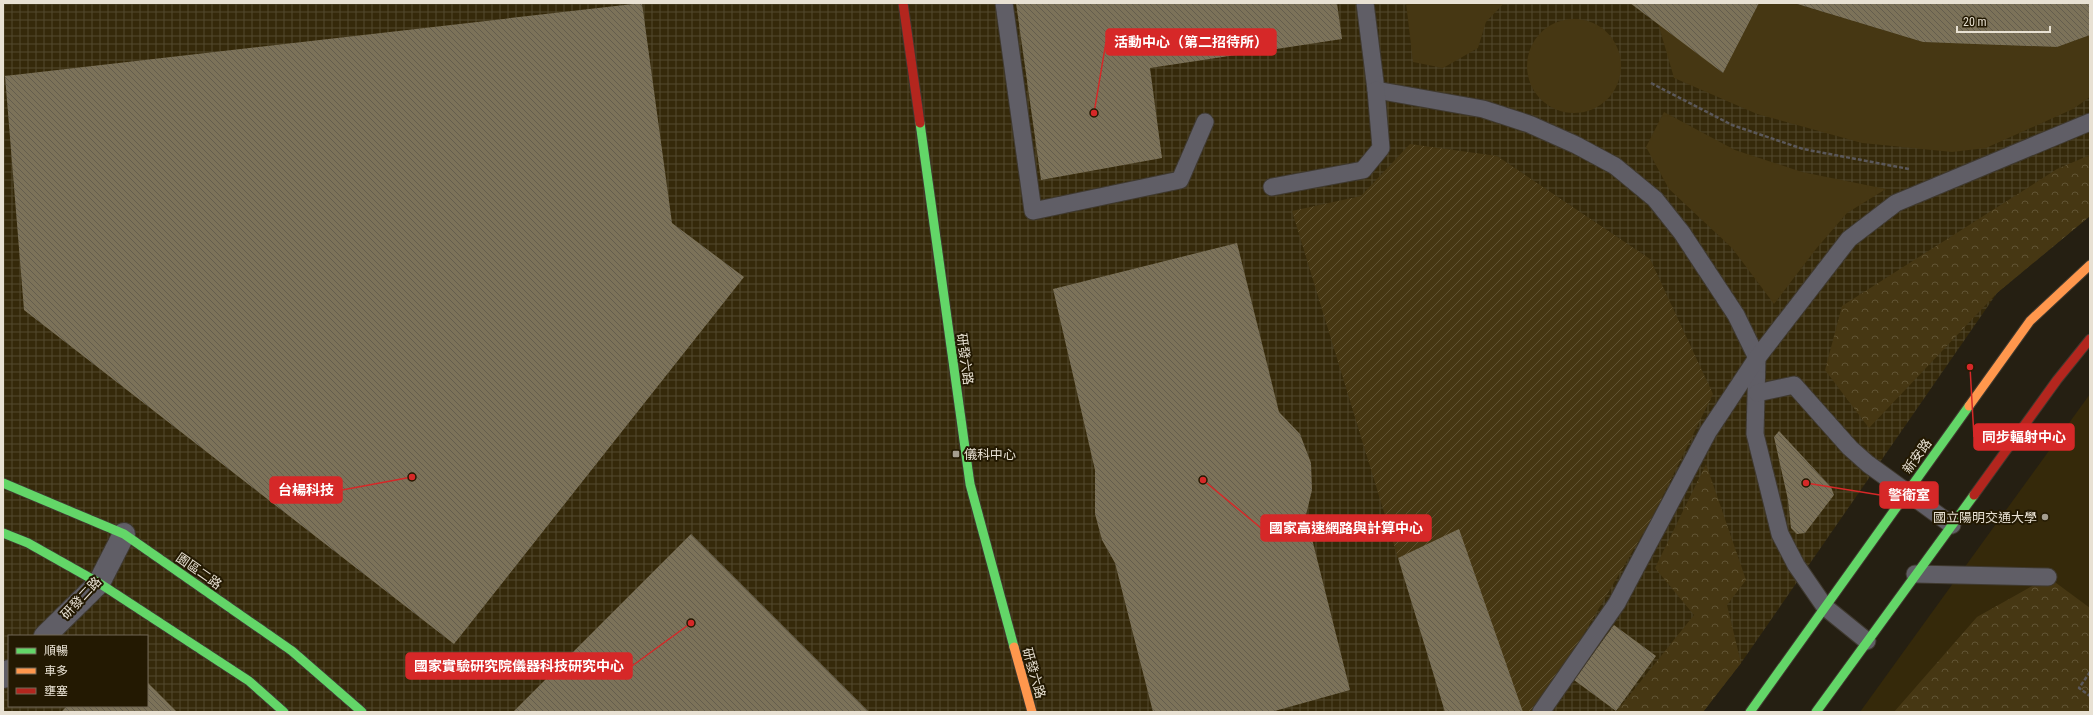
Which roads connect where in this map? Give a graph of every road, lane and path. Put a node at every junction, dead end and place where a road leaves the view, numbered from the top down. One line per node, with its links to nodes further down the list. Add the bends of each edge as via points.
1 (903, 3): 31 (street, 研發六路, via 970,484)
2 (1004, 3): 7 (lane, via 1033,211 1180,180)
3 (1365, 3): 5 (lane)
4 (1652, 83): 10 (path, via 1732,125 1803,149)
5 (1376, 90): 11 (lane, via 1381,148 1363,170); 14 (lane, via 1482,109 1529,124 1615,166 1655,199 1682,233 1736,315)
6 (2090, 114): 9 (lane)
7 (1205, 122)
8 (2090, 122): 9 (lane)
9 (2072, 128): 14 (lane, via 1896,203 1849,239)
10 (1911, 170)
11 (1272, 187)
12 (2090, 265): 17 (street, 新安路, via 2030,322)
13 (2090, 339): 18 (street, via 2057,380)
14 (1757, 358): 15 (lane); 32 (lane, via 1708,432 1617,603)
15 (1757, 393): 17 (lane, via 1794,385 1850,448); 24 (lane, via 1755,434 1780,534 1796,565)
16 (3, 483): 20 (street, 園區二路)
17 (1907, 492): 18 (lane); 24 (street, 新安路)
18 (1952, 525): 21 (street)
19 (3, 533): 23 (street, via 28,543)
20 (124, 534): 23 (street, 研發二路); 30 (street, 園區二路, via 292,651)
21 (1916, 574): 22 (lane); 26 (street)
22 (2048, 577)
23 (98, 583): 25 (street, 研發二路); 29 (street, via 249,681)
24 (1825, 607): 26 (lane); 33 (street, 新安路)
25 (46, 635)
26 (1867, 641): 34 (street)
27 (2090, 672): 28 (path, via 2079,688)
28 (2090, 696)
29 (284, 712)
30 (362, 712)
31 (1032, 712)
32 (1542, 712)
33 (1750, 712)
34 (1816, 712)

